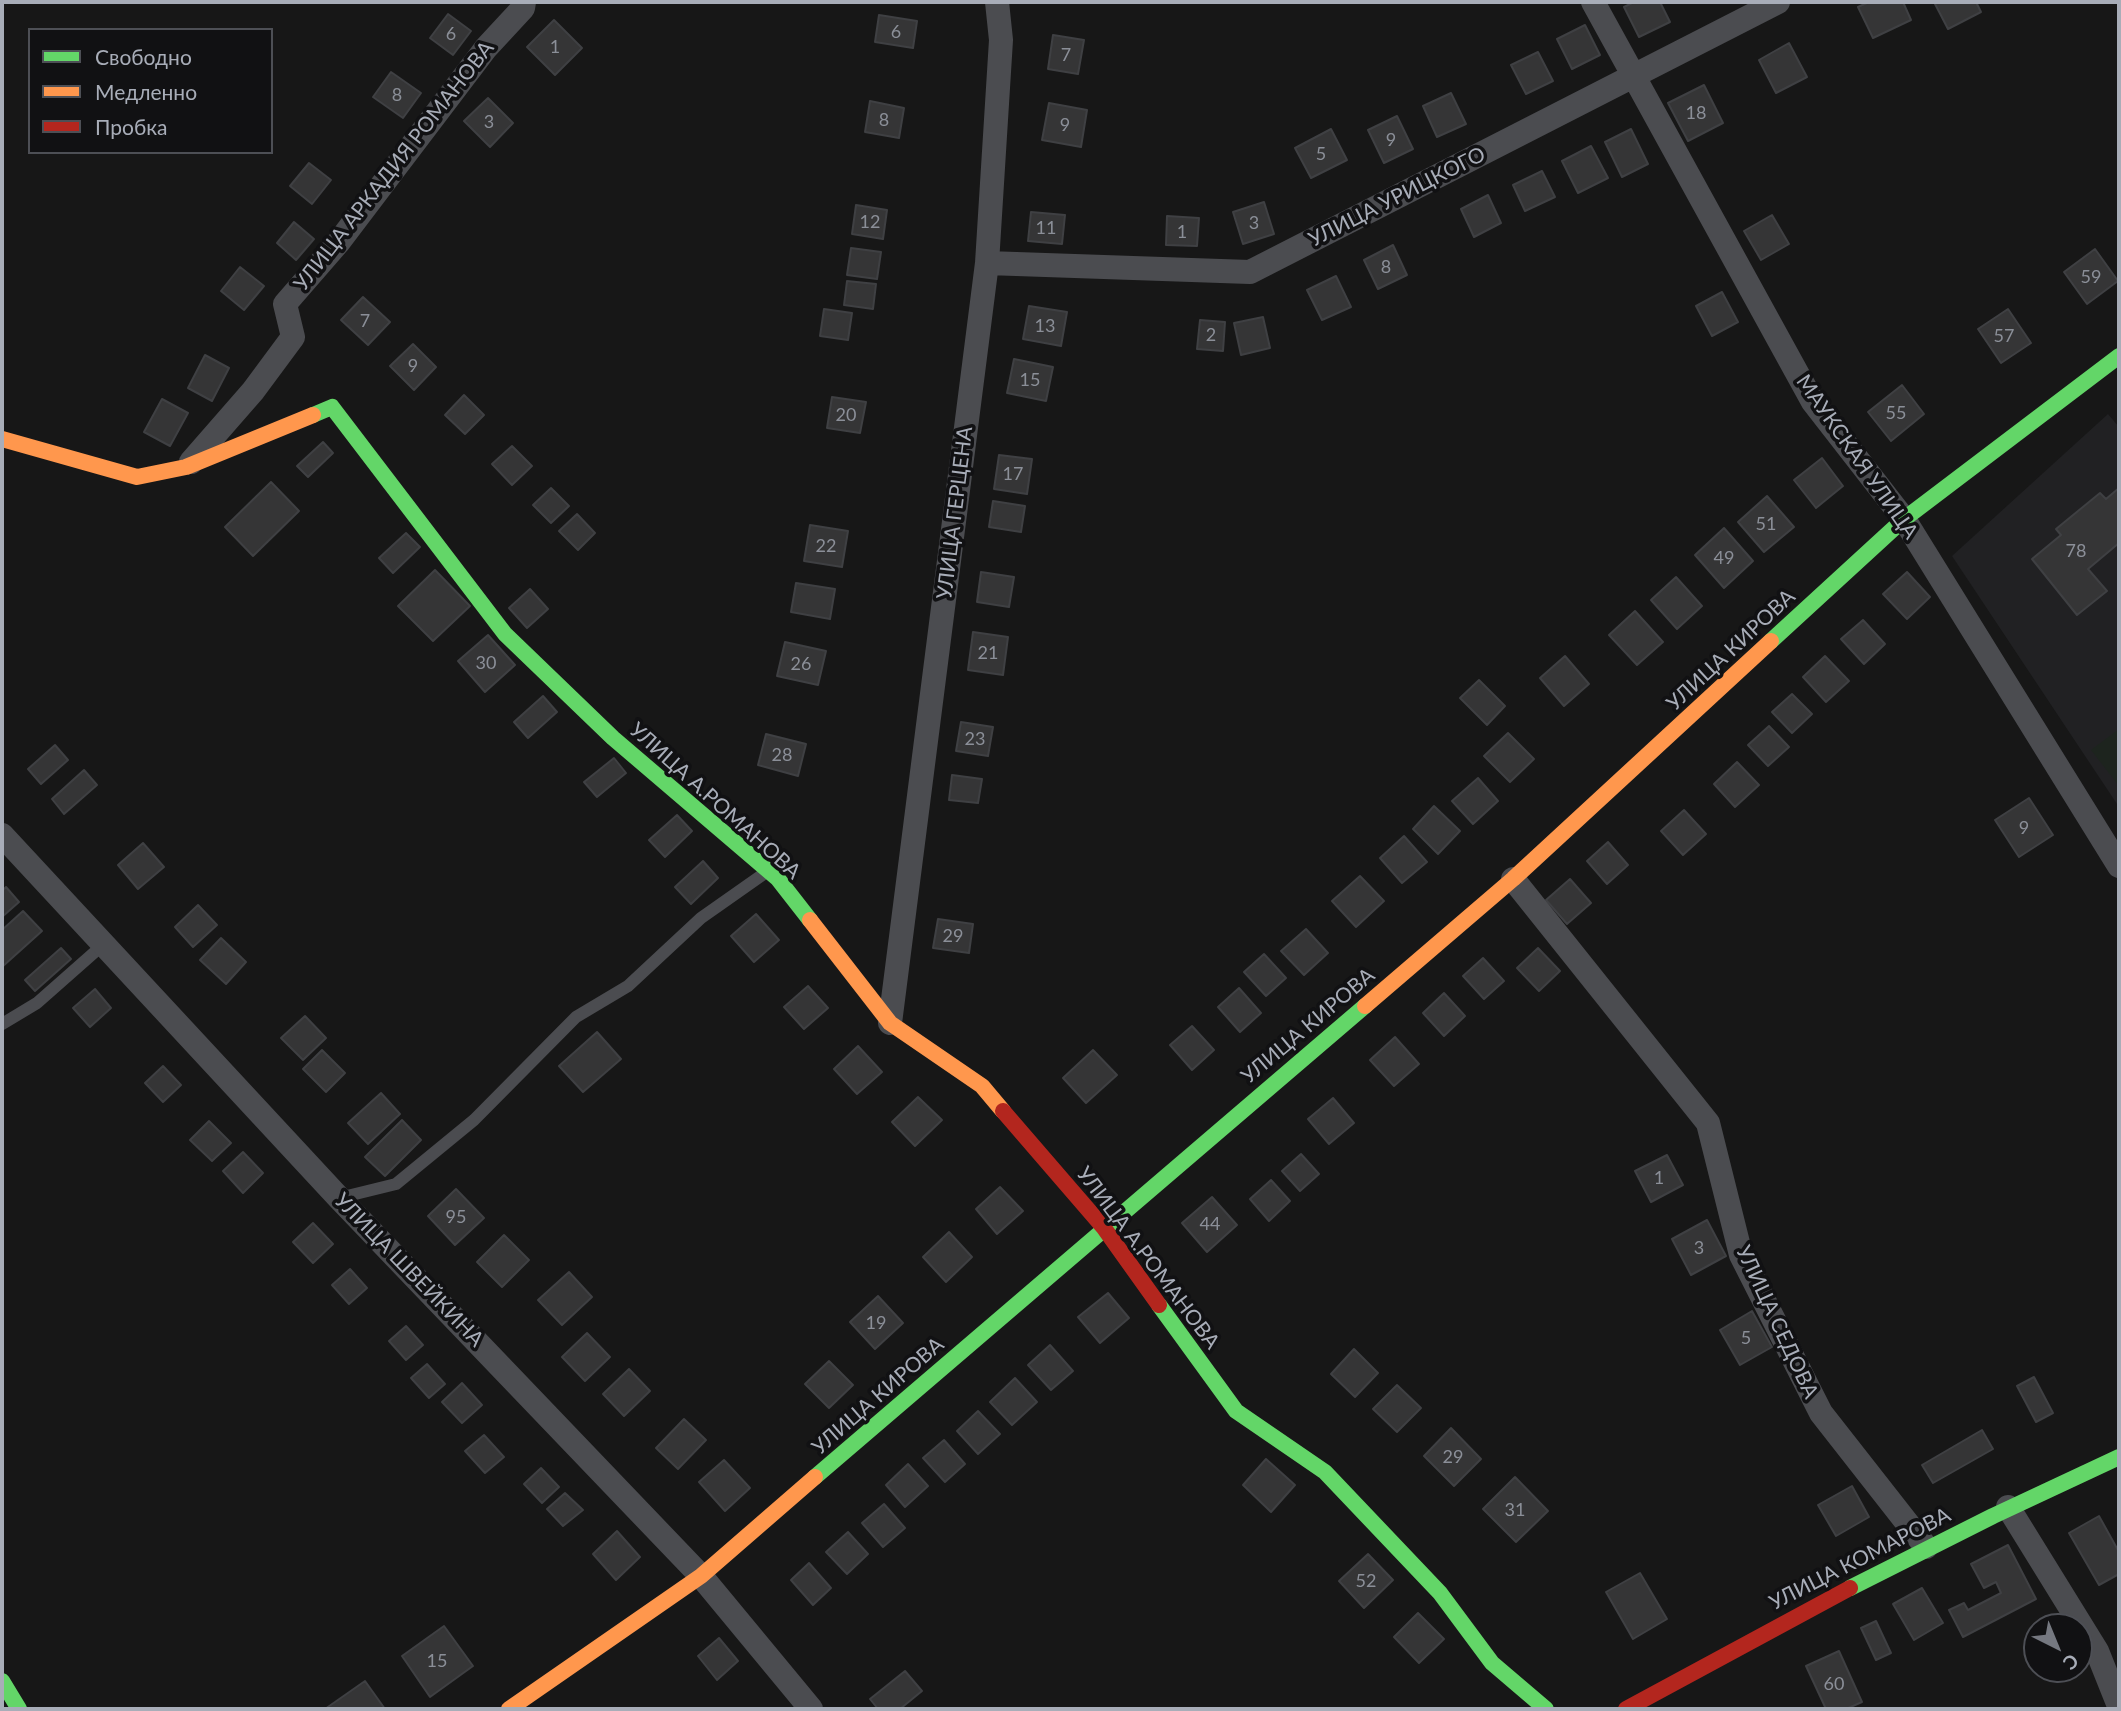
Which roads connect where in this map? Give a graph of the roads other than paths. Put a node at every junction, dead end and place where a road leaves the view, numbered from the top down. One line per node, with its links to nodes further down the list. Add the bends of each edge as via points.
1 (524, 2): 9 (street, УЛИЦА АРКАДИЯ РОМАНОВА, via 338,243 285,304 293,337)
2 (997, 2): 6 (street, УЛИЦА ГЕРЦЕНА, via 1001,40)
3 (1593, 2): 5 (street, МАУКСКАЯ УЛИЦА)
4 (1778, 2): 5 (street, УЛИЦА УРИЦКОГО)
5 (1632, 77): 6 (street, УЛИЦА УРИЦКОГО, via 1250,272); 10 (street, МАУКСКАЯ УЛИЦА, via 1813,402)
6 (987, 263): 16 (street, УЛИЦА ГЕРЦЕНА)
7 (2119, 356): 10 (street, УЛИЦА КИРОВА)
8 (2, 439): 9 (street, УЛИЦА А.РОМАНОВА, via 137,477)
9 (186, 467): 13 (street, УЛИЦА А.РОМАНОВА, via 332,407 505,634 613,738)
10 (1904, 519): 12 (street, МАУКСКАЯ УЛИЦА); 14 (street, УЛИЦА КИРОВА)
11 (2, 835): 15 (street, УЛИЦА ШВЕЙКИНА)
12 (2119, 866)
13 (768, 871): 16 (street, УЛИЦА А.РОМАНОВА); 18 (lane, via 701,918 628,986 576,1017 474,1120 396,1184)
14 (1513, 879): 19 (street, УЛИЦА КИРОВА); 22 (street, УЛИЦА СЕДОВА, via 1708,1123 1741,1255 1821,1413)
15 (105, 943): 17 (lane, via 37,1003); 18 (street, УЛИЦА ШВЕЙКИНА)
16 (890, 1023): 19 (street, УЛИЦА А.РОМАНОВА, via 982,1086)
17 (2, 1024)
18 (340, 1198): 23 (street, УЛИЦА ШВЕЙКИНА)
19 (1104, 1228): 23 (street, УЛИЦА КИРОВА); 29 (street, УЛИЦА А.РОМАНОВА, via 1237,1411 1325,1472 1440,1593 1492,1663)
20 (2119, 1457): 21 (street, УЛИЦА КОМАРОВА)
21 (2008, 1507): 22 (street, УЛИЦА КОМАРОВА); 25 (street, via 2097,1651)
22 (1926, 1547): 30 (street, УЛИЦА КОМАРОВА)
23 (701, 1576): 27 (street, УЛИЦА КИРОВА); 28 (street, УЛИЦА ШВЕЙКИНА)
24 (2, 1681): 26 (street)
25 (2119, 1706)
26 (19, 1709)
27 (509, 1709)
28 (811, 1709)
29 (1546, 1709)
30 (1626, 1709)

